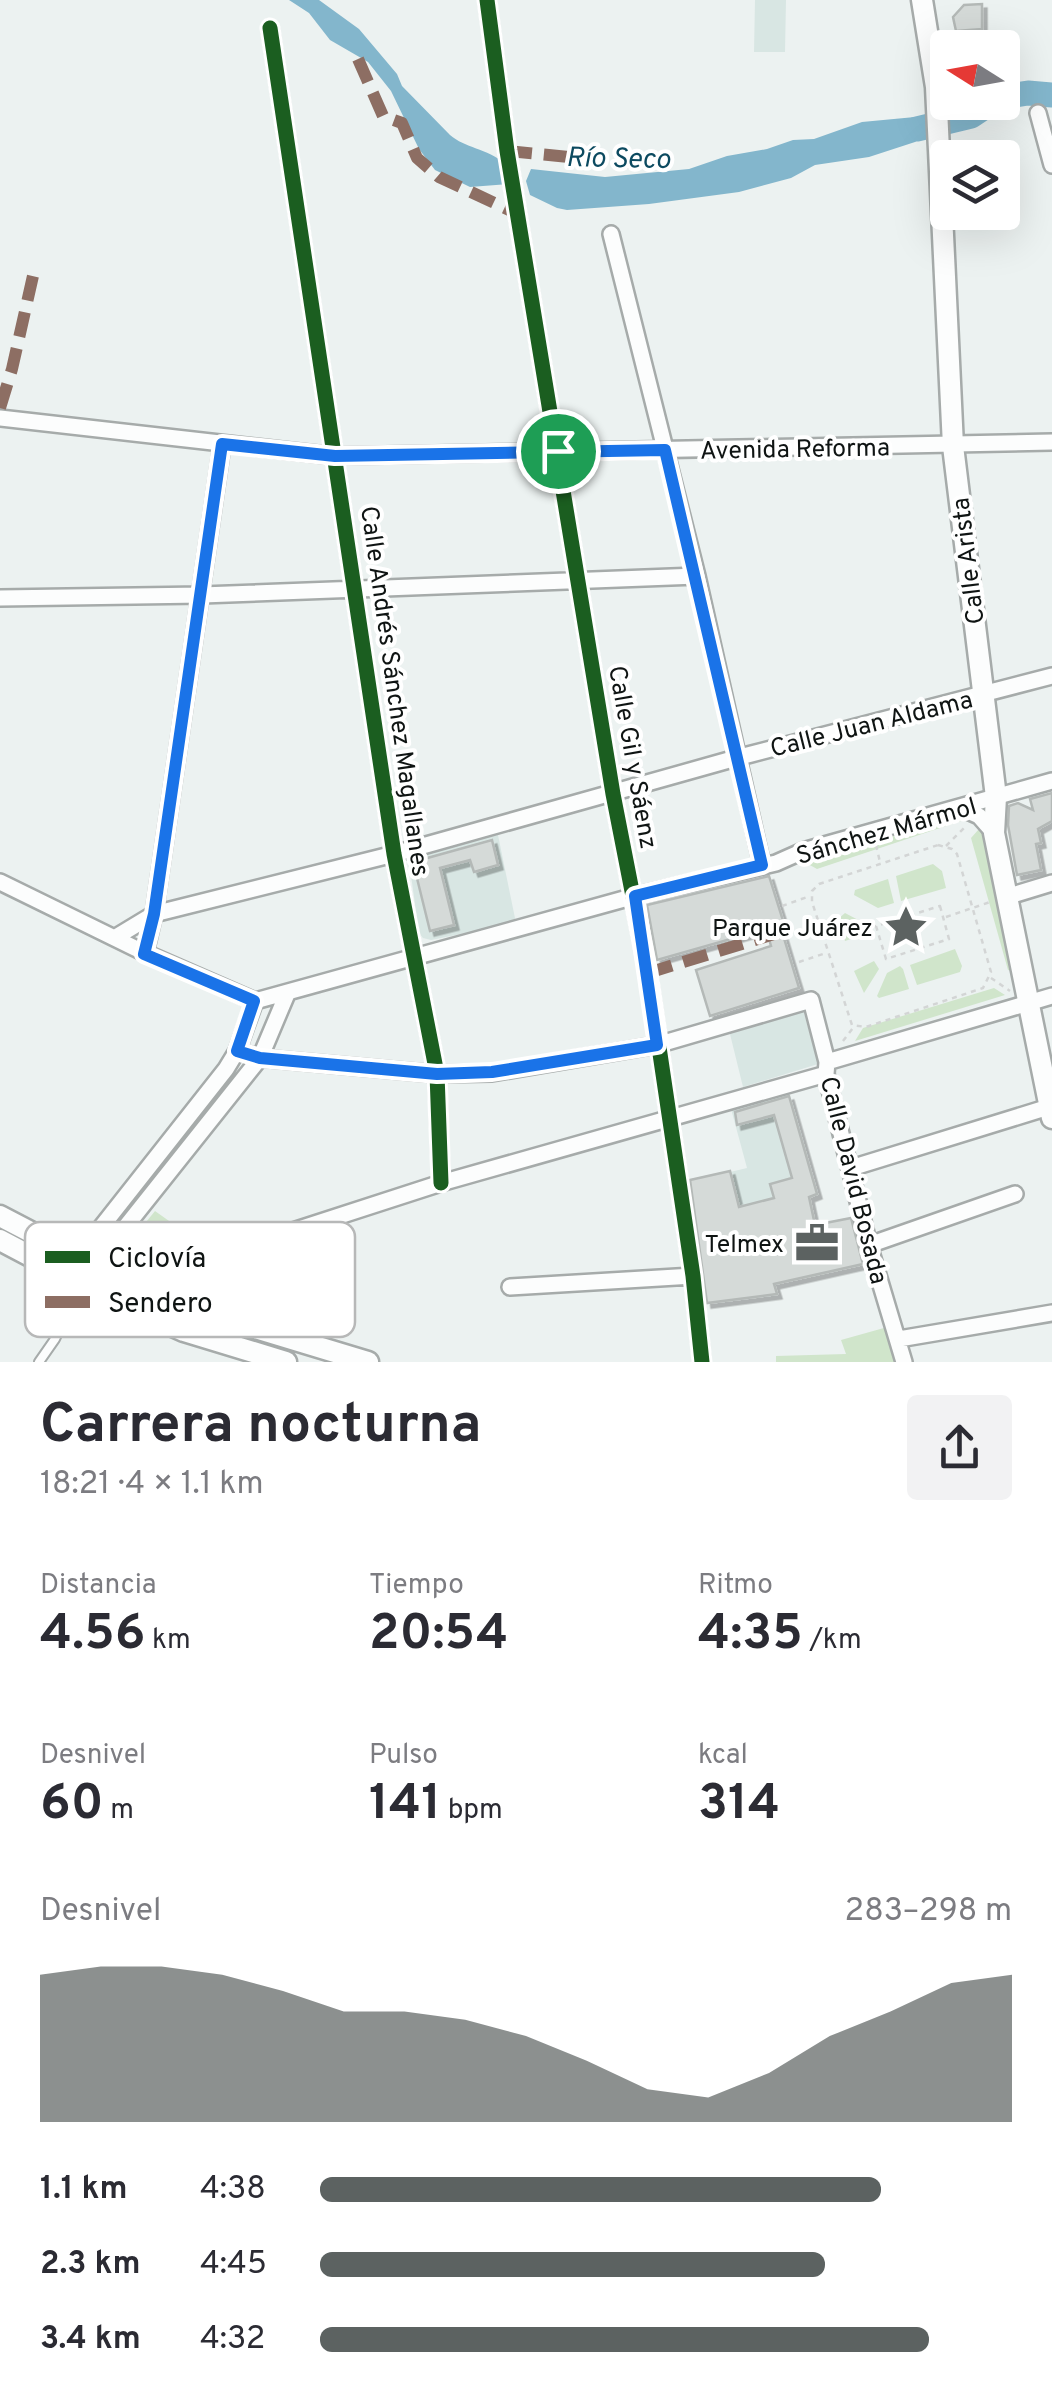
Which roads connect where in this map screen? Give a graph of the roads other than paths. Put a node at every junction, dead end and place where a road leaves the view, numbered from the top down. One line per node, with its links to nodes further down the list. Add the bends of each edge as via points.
1 (487, 0): 12 (street, Calle Gil y Sáenz)
2 (922, 0): 10 (street, Calle Arista, via 942,164)
3 (270, 28): 13 (street, Calle Andrés Sánchez Magallanes)
4 (1038, 113): 5 (street)
5 (1052, 165)
6 (611, 234): 11 (street)
7 (0, 418): 9 (street, Avenida Reforma)
8 (1052, 442): 10 (street, Avenida Reforma)
9 (222, 444): 13 (street, Avenida Reforma); 17 (street)
10 (954, 446): 11 (street, Avenida Reforma); 20 (street, Calle Arista)
11 (665, 450): 12 (street, Avenida Reforma); 14 (street)
12 (558, 451): 13 (street, Avenida Reforma); 15 (street, Calle Gil y Sáenz)
13 (335, 456): 16 (street, Calle Andrés Sánchez Magallanes)
14 (697, 576): 15 (street); 21 (street)
15 (578, 582): 16 (street); 23 (street, Calle Gil y Sáenz)
16 (356, 589): 17 (street); 27 (street, Calle Andrés Sánchez Magallanes)
17 (202, 595): 18 (street); 33 (street)
18 (0, 598)
19 (1052, 676): 20 (street, Calle Juan Aldama)
20 (983, 695): 21 (street, Calle Juan Aldama); 24 (street, Calle Arista)
21 (736, 758): 23 (street, Calle Juan Aldama); 28 (street)
22 (1052, 781): 24 (street, Sánchez Mármol)
23 (612, 794): 27 (street, Calle Juan Aldama); 31 (street, Calle Gil y Sáenz)
24 (996, 797): 25 (street, Sánchez Mármol); 26 (street, Calle Arista)
25 (969, 812): 26 (street); 28 (street, Sánchez Mármol)
26 (994, 833): 32 (street, Calle Arista)
27 (394, 854): 33 (street, Calle Juan Aldama); 36 (street, Calle Andrés Sánchez Magallanes)
28 (762, 865): 31 (street, Sánchez Mármol)
29 (1052, 883): 32 (street)
30 (1, 884): 34 (street)
31 (635, 896): 36 (street, Sánchez Mármol); 41 (street, Calle Gil y Sáenz)
32 (1006, 897): 40 (street, Calle Arista)
33 (154, 914): 34 (street, Calle Juan Aldama); 35 (street)
34 (116, 937): 35 (street)
35 (144, 954): 39 (street)
36 (411, 956): 37 (street, Sánchez Mármol); 45 (street, Calle Andrés Sánchez Magallanes)
37 (287, 994): 39 (street, Sánchez Mármol); 43 (street)
38 (1052, 996): 40 (street)
39 (254, 1001): 42 (street)
40 (1027, 1003): 44 (street, via 858,1050); 46 (street, Calle Arista)
41 (657, 1045): 44 (street, Calle David Bosada, via 810,1000); 45 (street, via 546,1066); 47 (street, Calle Gil y Sáenz)
42 (237, 1051): 43 (street); 52 (street)
43 (260, 1058): 45 (street); 53 (street)
44 (826, 1068): 47 (street); 48 (street, Calle David Bosada)
45 (437, 1074): 49 (street, Calle Andrés Sánchez Magallanes)
46 (1051, 1110): 48 (street)
47 (669, 1119): 49 (street); 59 (street, Calle Gil y Sáenz)
48 (851, 1168): 57 (street, Calle David Bosada)
49 (441, 1183): 54 (street)
50 (1014, 1194): 57 (street)
51 (0, 1216): 55 (street)
52 (115, 1222)
53 (120, 1222)
54 (321, 1222)
55 (25, 1229)
56 (0, 1240): 58 (street)
57 (869, 1245): 65 (street, Calle David Bosada)
58 (25, 1253)
59 (693, 1276): 60 (street); 69 (street, Calle Gil y Sáenz)
60 (510, 1288)
61 (1052, 1313): 65 (street)
62 (56, 1337): 67 (lane)
63 (206, 1337): 66 (street)
64 (240, 1337): 66 (street)
65 (899, 1340): 70 (street, Calle David Bosada)
66 (276, 1356): 68 (street, via 292,1341)
67 (39, 1362)
68 (368, 1362)
69 (702, 1362)
70 (904, 1362)

